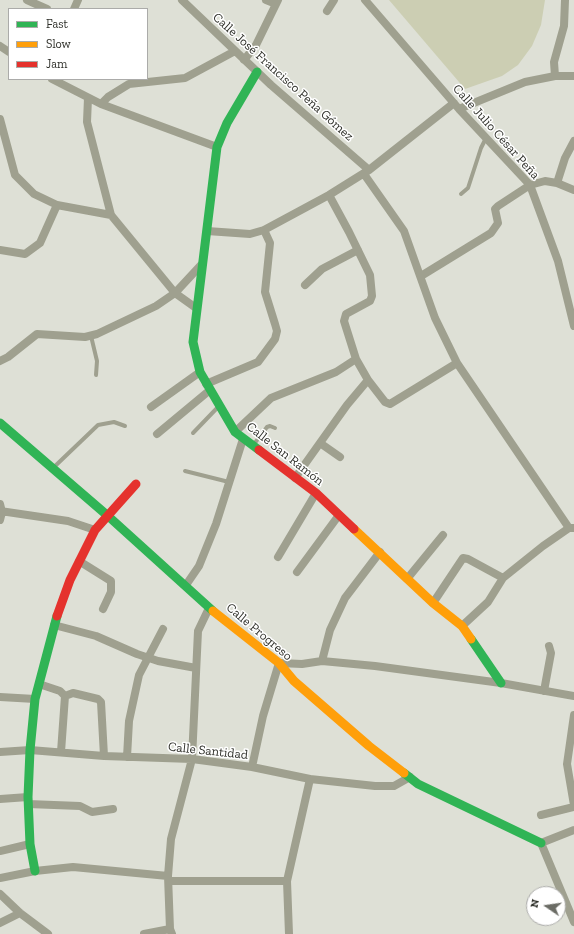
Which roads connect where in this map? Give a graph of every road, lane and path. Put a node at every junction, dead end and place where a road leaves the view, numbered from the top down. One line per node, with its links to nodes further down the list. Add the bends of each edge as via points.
1 (27, 0): 8 (street)
2 (182, 0): 10 (street, Calle José Francisco Peña Gómez)
3 (266, 0): 7 (street)
4 (334, 0): 9 (street)
5 (364, 0): 18 (street, Calle Julio César Peña)
6 (565, 0): 13 (street, via 564,26 554,62)
7 (277, 2): 11 (street, via 256,45)
8 (45, 8)
9 (327, 11)
10 (236, 51): 11 (street, Calle José Francisco Peña Gómez); 17 (street, via 185,78 129,84)
11 (244, 60): 12 (street, Calle José Francisco Peña Gómez)
12 (257, 72): 22 (street, Calle San Ramón, via 227,123); 23 (street, Calle José Francisco Peña Gómez)
13 (555, 76): 14 (street); 18 (street, via 526,82)
14 (574, 76)
15 (54, 80): 16 (street)
16 (88, 98): 17 (street); 30 (street, via 87,122)
17 (101, 104): 22 (street)
18 (456, 106): 20 (street, Calle Julio César Peña); 23 (street)
19 (0, 119): 29 (street, via 15,175 34,194)
20 (486, 138): 25 (street, Calle Julio César Peña); 27 (lane, via 468,188)
21 (574, 141): 24 (street)
22 (217, 147): 32 (street, Calle San Ramón)
23 (366, 172): 28 (street); 36 (street, Calle José Francisco Peña Gómez, via 404,231)
24 (557, 183): 25 (street, via 545,181); 26 (street)
25 (530, 185): 36 (street, via 495,209 498,223 491,233); 40 (street, Calle Julio César Peña, via 558,261)
26 (574, 190)
27 (460, 194)
28 (329, 195): 31 (street); 34 (street)
29 (57, 205): 30 (street); 33 (street, via 40,243 25,254)
30 (111, 215): 38 (street)
31 (264, 230): 32 (street, via 250,234); 48 (street, via 270,243 265,292 277,331 275,339 258,362)
32 (207, 231): 35 (street, Calle San Ramón)
33 (0, 250)
34 (358, 250): 37 (street, via 322,269); 42 (street, via 370,275 372,296 370,302 346,314 344,321)
35 (203, 264): 38 (street); 39 (street, Calle San Ramón)
36 (421, 276): 44 (street, Calle José Francisco Peña Gómez, via 436,318)
37 (306, 285)
38 (175, 293): 39 (street); 41 (street, via 156,306)
39 (196, 308): 45 (street, Calle San Ramón, via 193,342)
40 (574, 326)
41 (91, 336): 43 (street, via 37,334); 46 (lane, via 97,361)
42 (356, 359): 47 (street); 54 (street, via 336,372 271,398)
43 (0, 361)
44 (457, 363): 47 (street, via 390,404 385,402); 71 (street, Calle José Francisco Peña Gómez)
45 (200, 372): 48 (street, Calle San Ramón); 50 (street)
46 (96, 376)
47 (368, 380): 58 (street)
48 (208, 387): 49 (street, Calle San Ramón); 56 (street)
49 (219, 405): 54 (street, Calle San Ramón); 55 (lane)
50 (151, 407)
51 (0, 423): 61 (street, Calle Progreso)
52 (125, 426): 61 (lane, via 114,422 98,425)
53 (275, 428): 59 (lane, via 267,427)
54 (235, 432): 57 (street, Calle San Ramón)
55 (193, 433)
56 (157, 434)
57 (243, 439): 59 (street, Calle San Ramón); 64 (street)
58 (320, 443): 60 (street); 63 (street)
59 (252, 446): 63 (street, Calle San Ramón)
60 (340, 457)
61 (52, 468): 69 (street, Calle Progreso)
62 (185, 471): 64 (lane)
63 (295, 478): 66 (street, Calle San Ramón)
64 (229, 482): 80 (street, via 199,566)
65 (136, 484): 69 (street)
66 (316, 493): 68 (street, Calle San Ramón); 75 (street)
67 (1, 509): 70 (street); 72 (street, via 68,521)
68 (339, 515): 74 (street, Calle San Ramón); 77 (street)
69 (108, 516): 72 (street); 80 (street, Calle Progreso)
70 (0, 520)
71 (571, 528): 78 (street)
72 (95, 530): 76 (street)
73 (443, 535): 79 (street)
74 (380, 552): 79 (street, Calle San Ramón); 89 (street, via 345,598 330,630)
75 (278, 557)
76 (79, 561): 83 (street, via 112,581 111,592); 84 (street)
77 (297, 572)
78 (503, 578): 81 (street, via 463,558); 85 (street, via 488,602)
79 (408, 579): 81 (street, Calle San Ramón)
80 (186, 585): 82 (street, Calle Progreso)
81 (433, 603): 85 (street, Calle San Ramón)
82 (209, 608): 90 (street, Calle Progreso); 91 (street, via 198,631)
83 (103, 609)
84 (54, 625): 88 (street, via 96,636); 93 (street)
85 (462, 626): 92 (street, Calle San Ramón)
86 (163, 628): 88 (street)
87 (549, 646): 94 (street)
88 (148, 657): 91 (street); 104 (street, via 133,696)
89 (322, 661): 90 (street, via 302,664); 92 (street)
90 (279, 663): 106 (street, via 263,716); 107 (street, Calle Progreso, via 306,691 369,746)
91 (196, 668): 105 (street)
92 (502, 683): 94 (street)
93 (39, 684): 95 (street, via 60,691); 98 (street)
94 (544, 691): 96 (street)
95 (65, 696): 102 (street); 103 (street, via 73,693 101,702)
96 (574, 696)
97 (0, 697): 98 (street)
98 (35, 699): 100 (street)
99 (574, 715): 111 (street, via 567,764)
100 (30, 750): 101 (street, Calle Santidad); 102 (street, Calle Santidad); 110 (street)
101 (0, 752)
102 (61, 752): 103 (street, Calle Santidad)
103 (104, 756): 104 (street, Calle Santidad)
104 (127, 757): 105 (street, Calle Santidad)
105 (192, 759): 106 (street, Calle Santidad); 120 (street, via 171,839)
106 (252, 767): 108 (street, Calle Santidad)
107 (410, 777): 108 (street, Calle Santidad, via 394,786); 115 (street, Calle Progreso, via 418,784)
108 (310, 779): 121 (street)
109 (0, 799): 110 (street)
110 (28, 801): 112 (street, via 80,806 92,812); 116 (street)
111 (574, 806): 113 (street)
112 (113, 809)
113 (541, 815)
114 (574, 830): 115 (street)
115 (541, 842): 124 (street)
116 (30, 844): 117 (street); 118 (street)
117 (0, 851)
118 (35, 871): 119 (street); 120 (street, via 73,866)
119 (0, 878)
120 (169, 878): 121 (street); 126 (street)
121 (287, 881): 129 (street)
122 (0, 894): 123 (street)
123 (20, 913): 125 (street); 127 (street)
124 (574, 922)
125 (0, 923)
126 (171, 931): 128 (street)
127 (48, 934)
128 (144, 934)
129 (289, 934)

